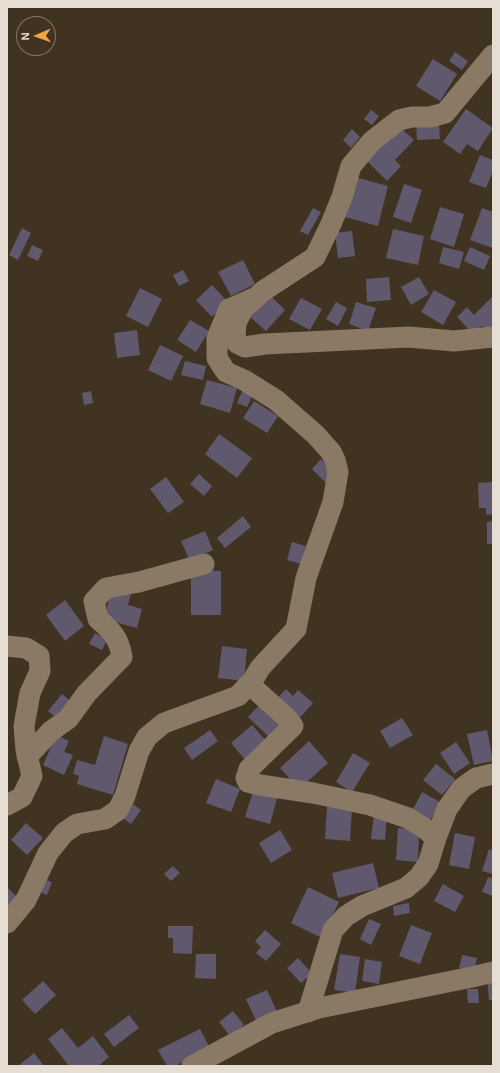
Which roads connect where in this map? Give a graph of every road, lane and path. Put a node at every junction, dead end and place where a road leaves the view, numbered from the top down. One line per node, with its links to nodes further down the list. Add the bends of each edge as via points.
1 (493, 55): 2 (street, via 445,113 399,120 372,141 351,166 342,197 315,257)
2 (254, 298): 3 (street, via 243,309 236,323 237,343 245,347 409,337 454,341); 6 (street, via 229,309 217,338 217,358 226,372 276,400 316,435 331,452 338,472 333,502 306,578 296,629 260,668)
3 (493, 337)
4 (204, 564): 7 (street, via 139,582 106,588 94,601 98,619 112,630 120,645 122,657 87,693 68,719 51,731)
5 (7, 646): 7 (street, via 26,648 38,656 40,671 30,693 24,726)
6 (249, 684): 10 (street, via 286,716 293,726 249,769 246,778 248,782 370,805 408,818); 11 (street, via 238,696 164,723 147,737 139,751 118,810 105,819 77,824 64,833 48,853 26,900)
7 (27, 757): 9 (street, via 32,776 22,797)
8 (493, 774): 10 (street, via 476,778 461,789 447,809)
9 (7, 805)
10 (436, 838): 13 (street, via 428,864 419,877 406,888 362,906 346,916 333,930)
11 (7, 923)
12 (493, 972): 13 (street)
13 (308, 1012): 14 (street, via 272,1023)
14 (192, 1066)

